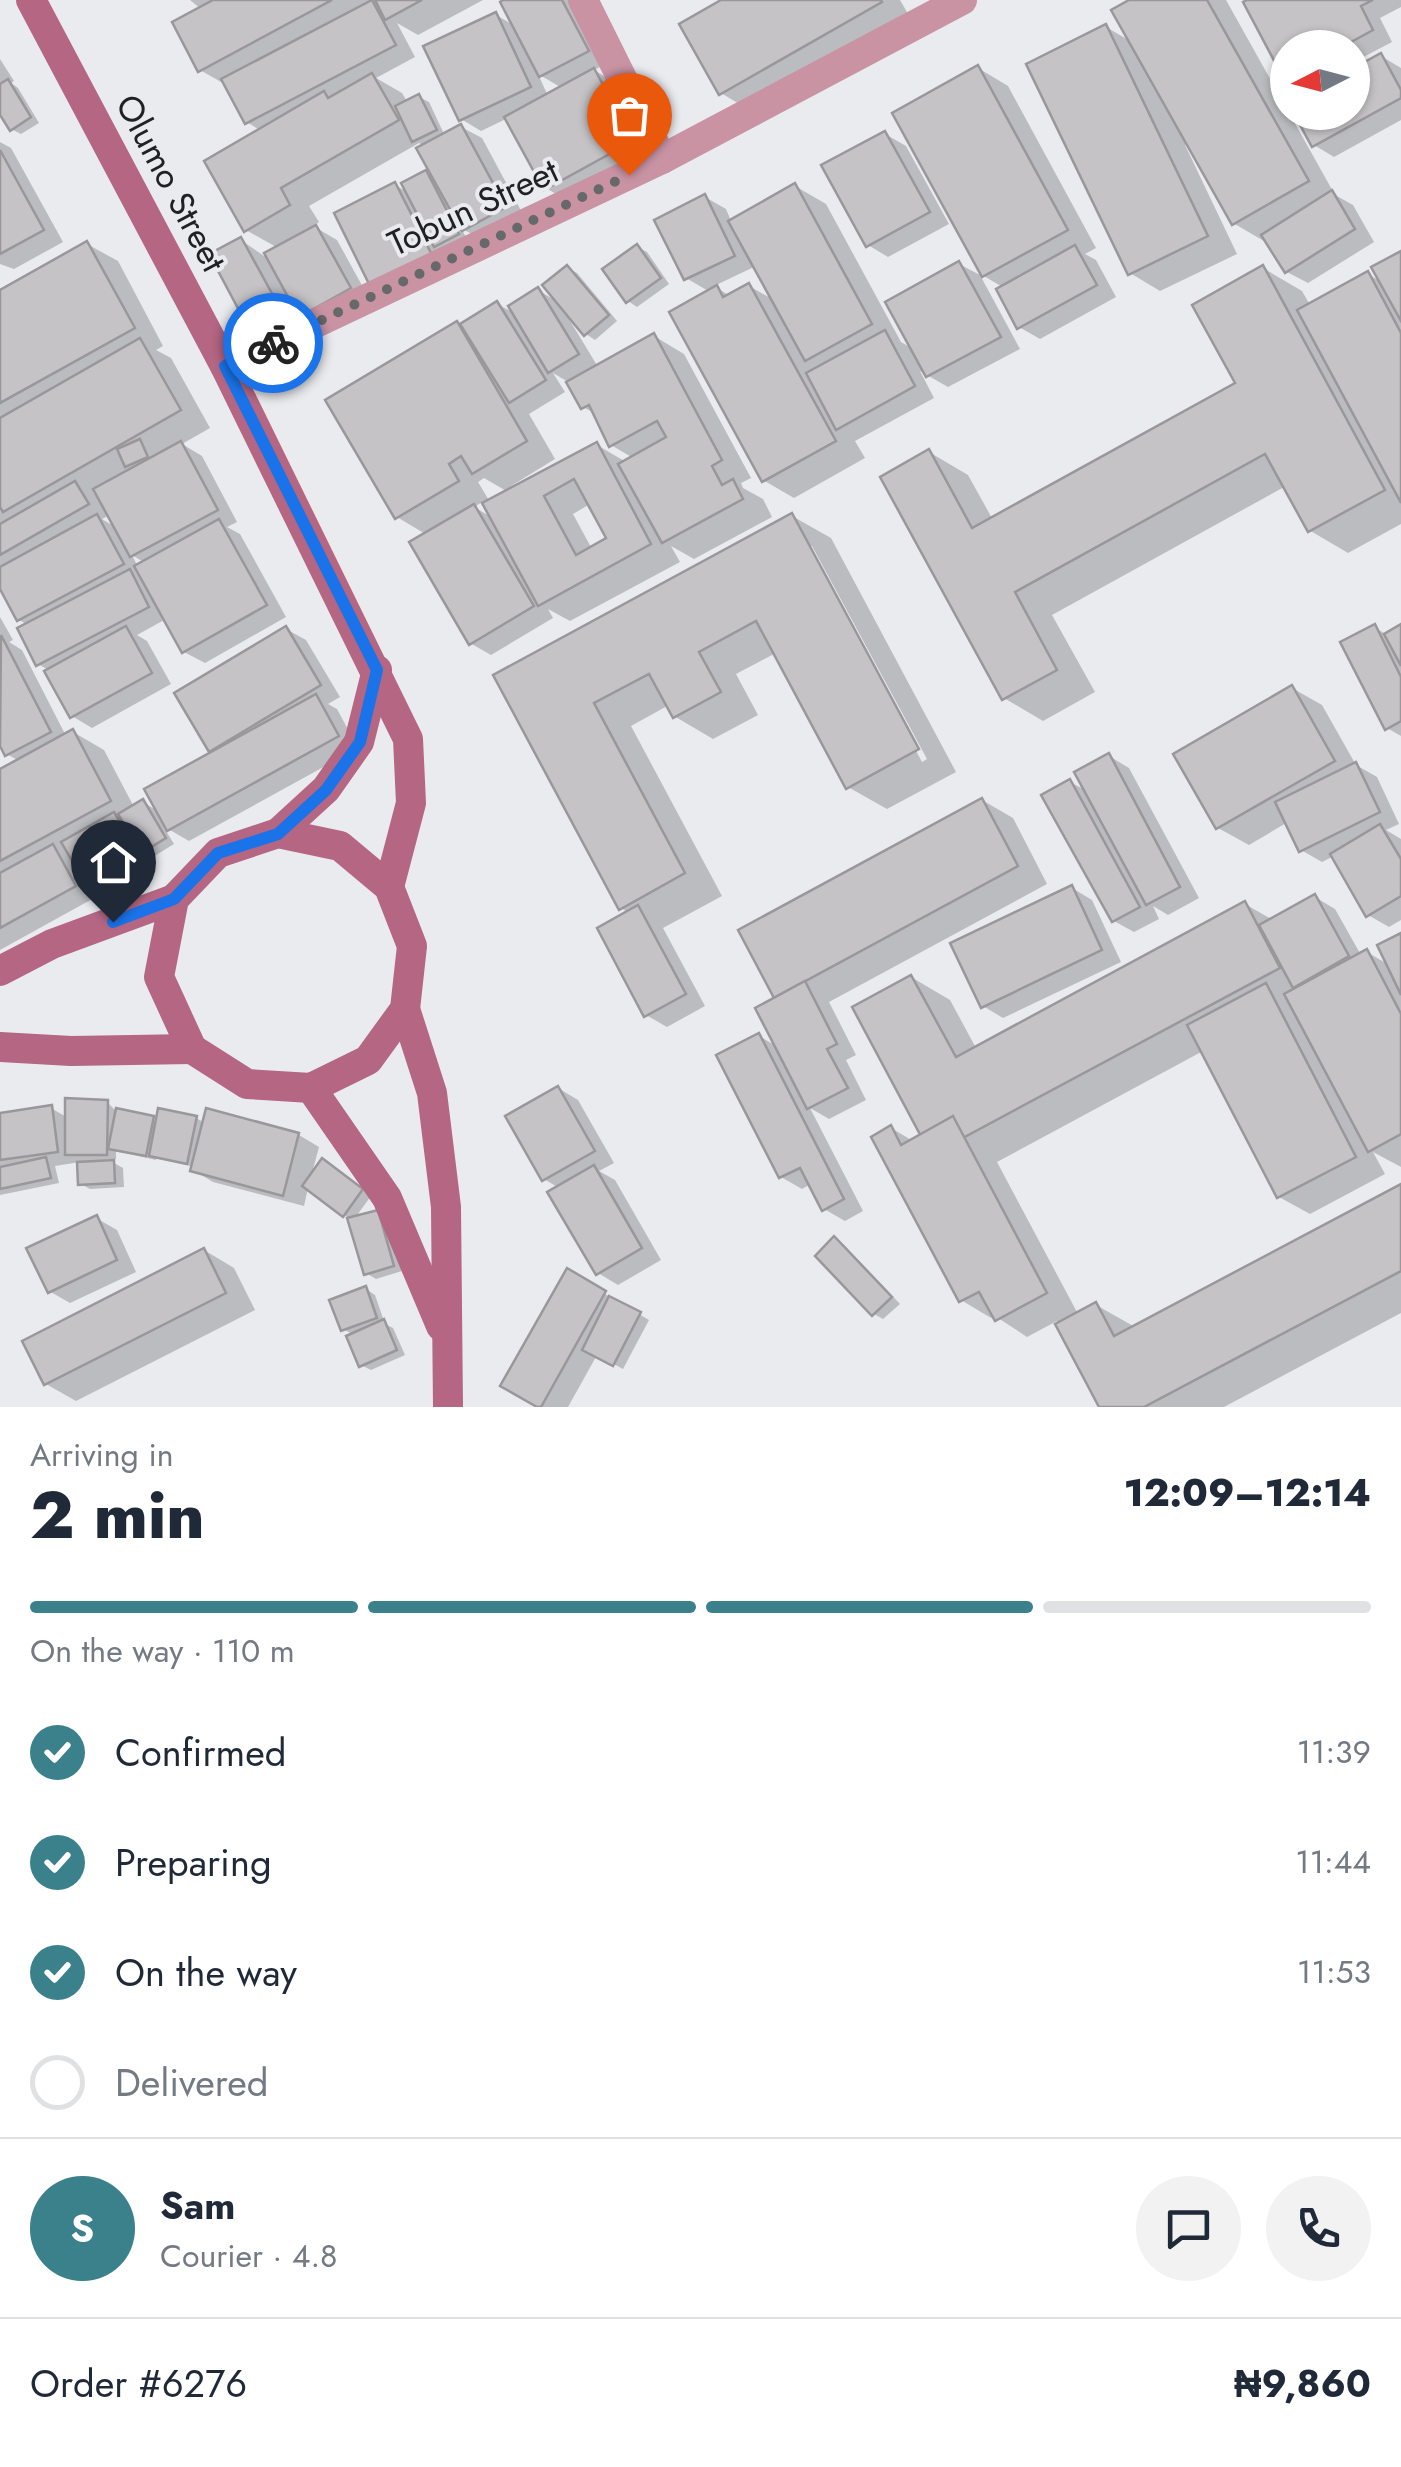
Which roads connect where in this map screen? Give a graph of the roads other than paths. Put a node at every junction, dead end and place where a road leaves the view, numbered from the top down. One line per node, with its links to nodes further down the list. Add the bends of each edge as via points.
1 (31, 0): 5 (street, Olumo Street)
2 (583, 0): 4 (street)
3 (962, 0): 4 (street, Tobun Street)
4 (662, 159): 5 (street, Tobun Street)
5 (225, 366): 6 (street, Olumo Street)
6 (377, 670): 7 (street, via 360,742 326,790); 8 (street, Olumo Street, via 408,740 411,803)
7 (278, 834): 8 (street, via 340,846); 9 (street, via 218,853)
8 (389, 887): 11 (street, via 412,946)
9 (174, 899): 10 (street, via 52,944); 13 (street, via 159,977)
10 (0, 971)
11 (405, 1008): 14 (street, via 368,1060); 15 (street, via 432,1093 446,1207)
12 (0, 1047): 13 (street)
13 (192, 1049): 14 (street, via 247,1084)
14 (312, 1088): 15 (street, via 387,1198)
15 (448, 1343): 16 (street)
16 (448, 1407)

